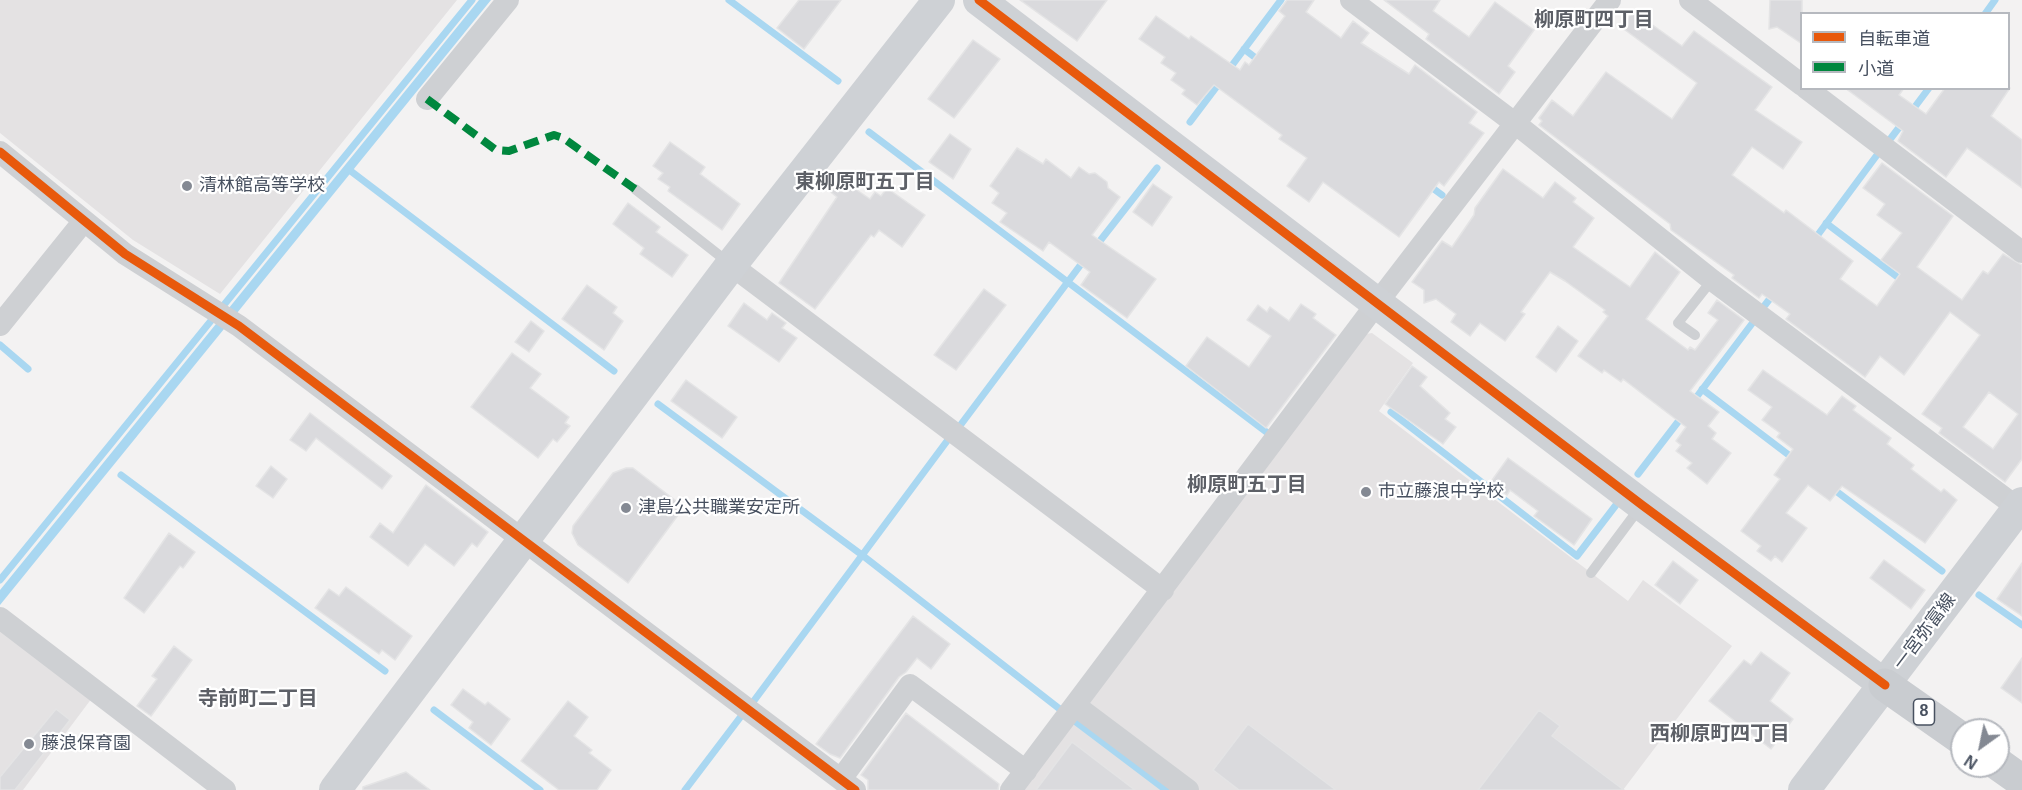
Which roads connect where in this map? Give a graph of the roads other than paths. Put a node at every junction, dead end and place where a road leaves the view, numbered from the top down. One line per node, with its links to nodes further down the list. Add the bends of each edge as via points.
1 (508, 0): 9 (street)
2 (939, 0): 15 (street)
3 (979, 0): 17 (street)
4 (1351, 0): 10 (street)
5 (1610, 0): 10 (street)
6 (1690, 0): 7 (street)
7 (1800, 83)
8 (1809, 90): 14 (street)
9 (427, 99)
10 (1516, 124): 16 (street); 17 (street)
11 (0, 152): 13 (street)
12 (635, 189): 15 (lane)
13 (83, 222): 18 (street); 22 (street, via 125,254 239,326)
14 (2022, 252)
15 (731, 265): 22 (street); 24 (street)
16 (1712, 280): 19 (lane, via 1678,323); 21 (street)
17 (1377, 303): 20 (street); 24 (street)
18 (0, 325)
19 (1695, 336)
20 (1642, 505): 23 (lane); 26 (street)
21 (2021, 507): 26 (street, 一宮弥富線)
22 (522, 539): 30 (street); 32 (street)
23 (1591, 573)
24 (1163, 590): 27 (street)
25 (0, 618): 31 (street)
26 (1885, 685): 28 (main road, 8); 35 (street, 一宮弥富線)
27 (1076, 706): 29 (street); 34 (street)
28 (1950, 731)
29 (1026, 771): 30 (street, via 910,686); 33 (street)
30 (848, 784)
31 (225, 790)
32 (335, 790)
33 (1011, 790)
34 (1188, 790)
35 (1804, 790)

